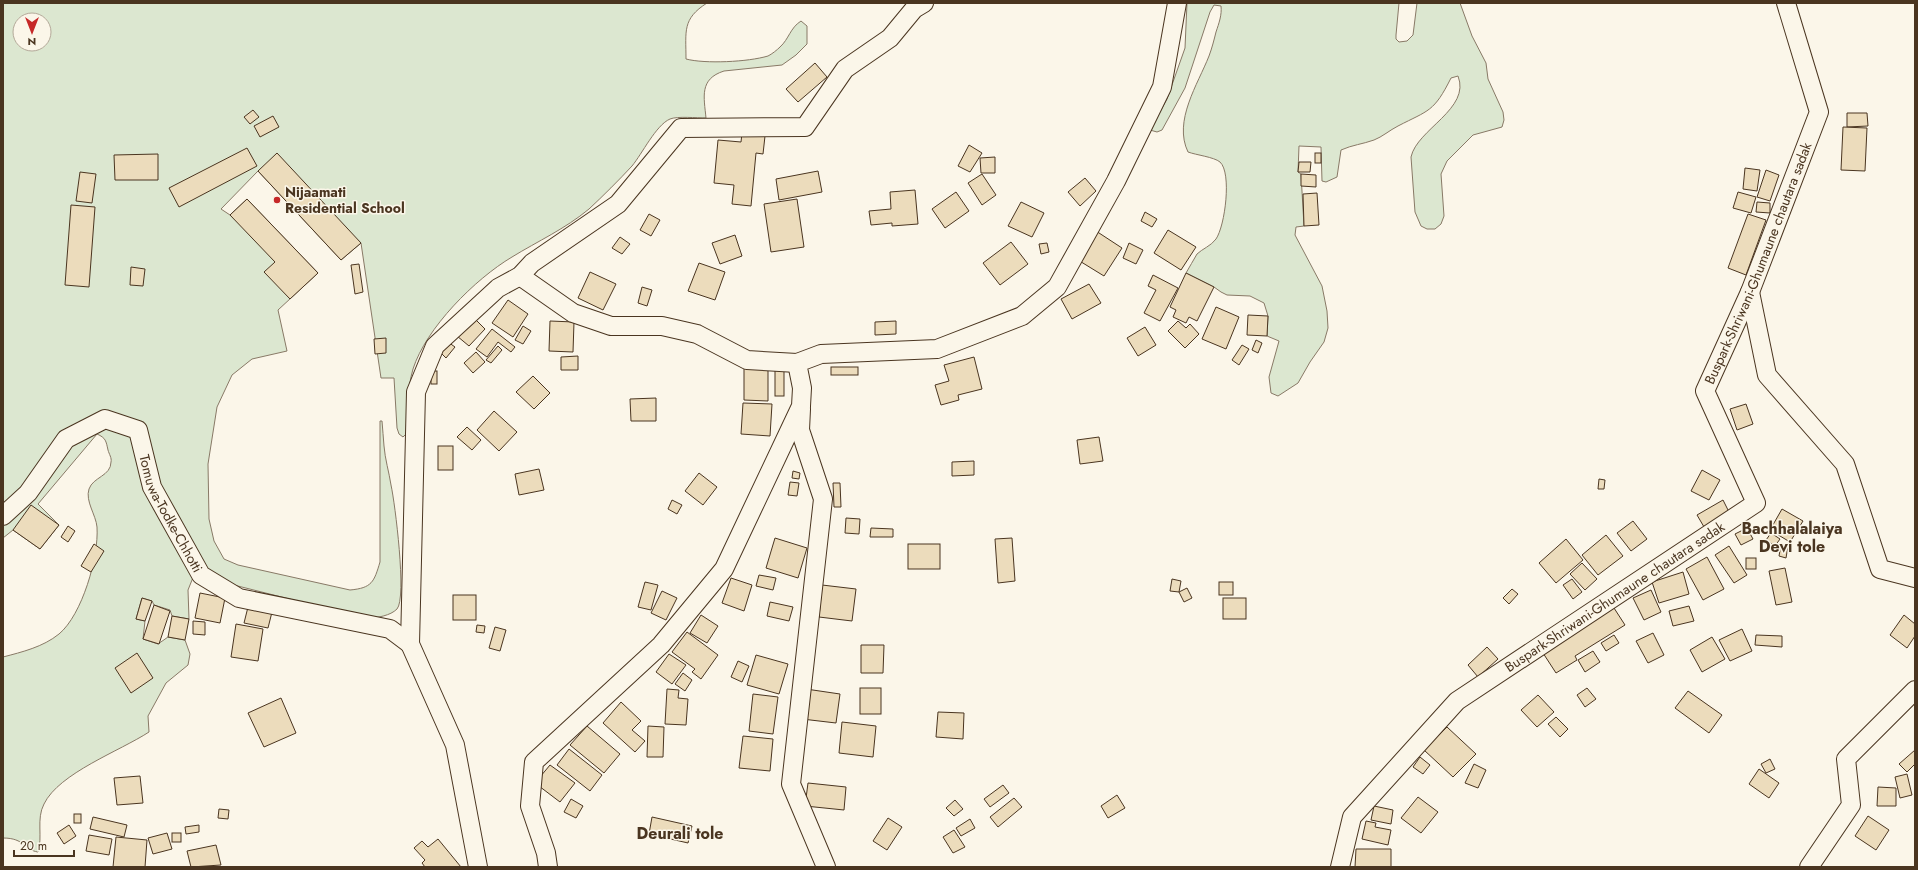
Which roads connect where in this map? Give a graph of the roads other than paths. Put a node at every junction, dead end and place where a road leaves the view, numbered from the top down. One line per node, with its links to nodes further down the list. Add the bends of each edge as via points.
1 (924, 3): 4 (street, via 914,9 890,38 845,69 806,127 681,128 618,204 532,263)
2 (1178, 3): 6 (street, via 1162,87 1116,181 1057,287 1022,316 937,349 821,354)
3 (1786, 3): 5 (street, Buspark-Shriwani-Ghumaune chautara sadak, via 1819,112)
4 (520, 276): 6 (street, via 573,313 611,326 662,326 697,334 747,360); 10 (street, via 498,288 435,346 416,392)
5 (1750, 292): 9 (street, via 1767,376 1845,464 1880,569); 15 (street, Buspark-Shriwani-Ghumaune chautara sadak, via 1705,391 1756,503 1457,701 1352,817)
6 (797, 363): 7 (street, via 802,388)
7 (801, 406): 13 (street, via 724,569 661,645 534,762 530,806); 14 (street, via 800,430 823,499 791,784)
8 (3, 516): 10 (street, Tomuwa-Todke-Chhotti, via 28,493 66,439 105,419 138,430 152,487 201,575 238,598 390,629)
9 (1915, 578)
10 (410, 644): 12 (street, via 455,745)
11 (1915, 690): 16 (street, via 1846,759 1851,805)
12 (478, 867)
13 (548, 867)
14 (826, 867)
15 (1340, 867)
16 (1809, 867)

